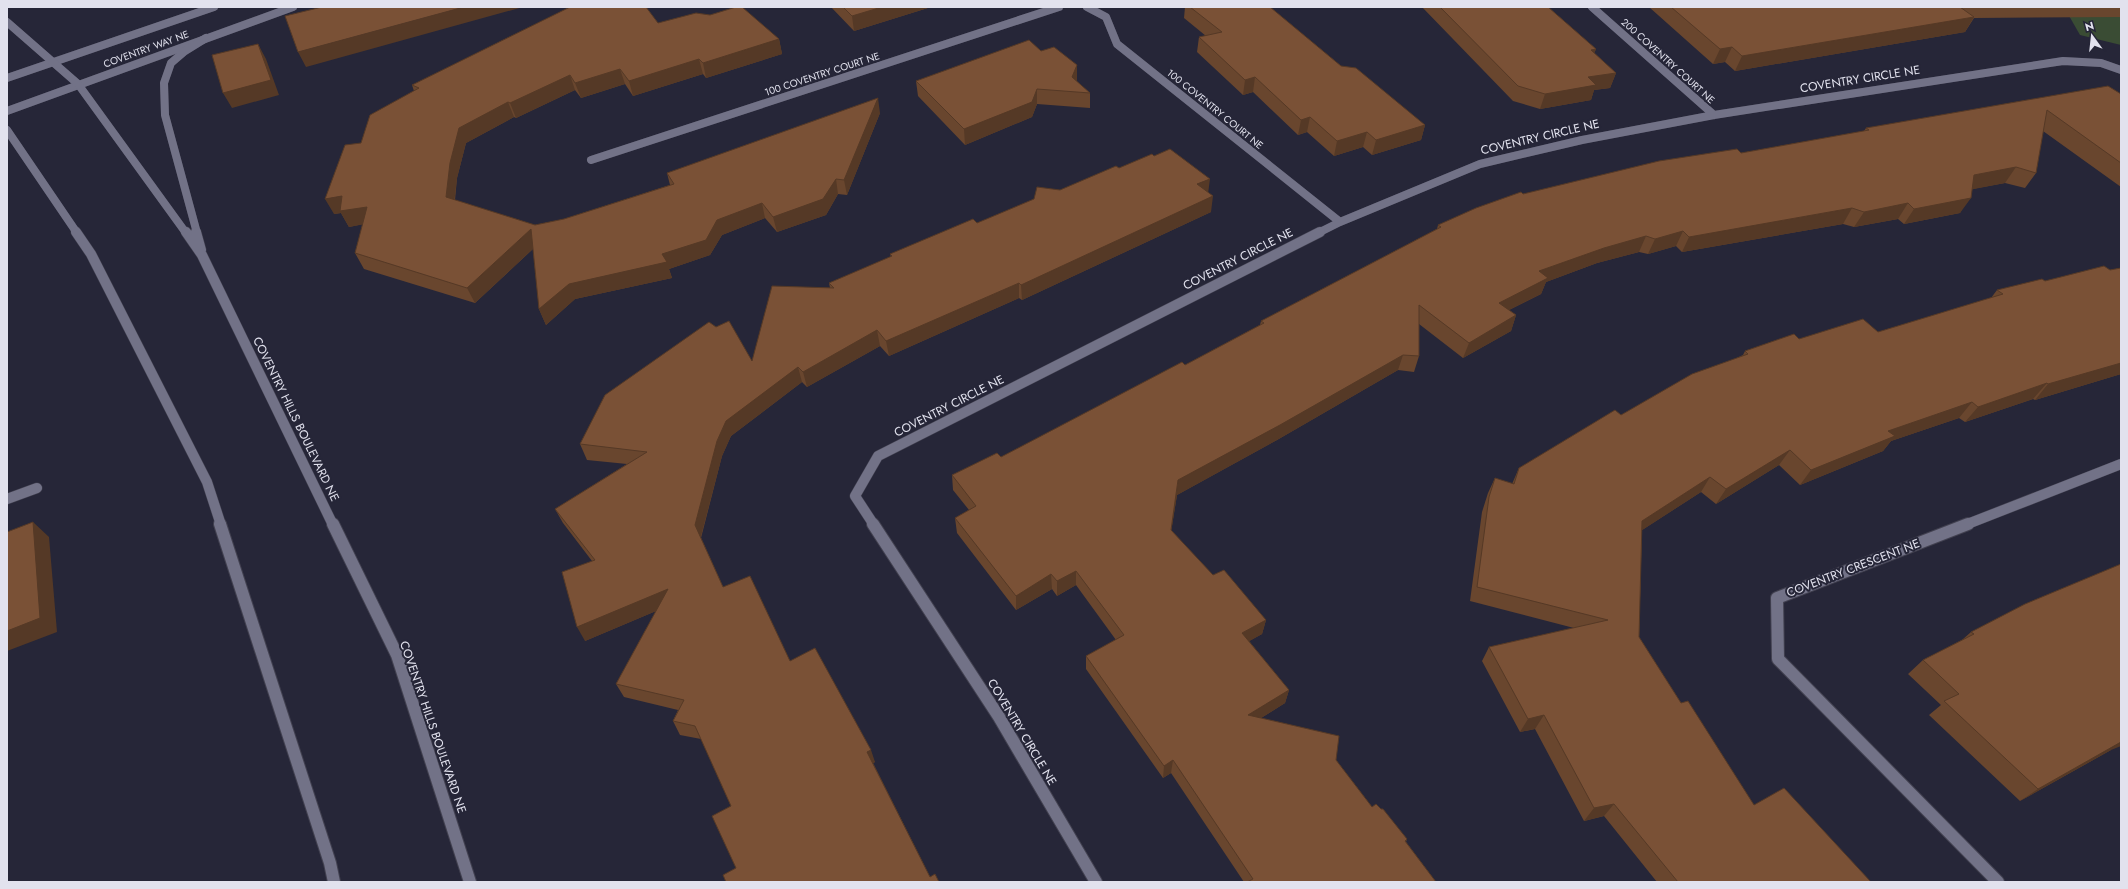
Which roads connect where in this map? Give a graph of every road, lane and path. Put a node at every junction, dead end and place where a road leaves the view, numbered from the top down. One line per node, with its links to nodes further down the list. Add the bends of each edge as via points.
1 (214, 7): 8 (street, COVENTRY WAY NE)
2 (293, 7): 7 (street, COVENTRY WAY NE)
3 (1060, 7): 15 (street, 100 COVENTRY COURT NE)
4 (1087, 7): 16 (street, 100 COVENTRY COURT NE, via 1106,17 1117,44)
5 (1592, 7): 13 (street, 200 COVENTRY COURT NE)
6 (7, 22): 8 (street, COVENTRY HILLS BOULEVARD NE)
7 (206, 38): 11 (street, COVENTRY WAY NE); 17 (street, via 171,63 164,83 166,115)
8 (53, 62): 10 (street, COVENTRY WAY NE); 11 (street, COVENTRY HILLS BOULEVARD NE)
9 (2121, 70): 13 (street, COVENTRY CIRCLE NE, via 2101,63 2063,61)
10 (7, 78)
11 (78, 84): 12 (street, COVENTRY WAY NE); 17 (street, COVENTRY HILLS BOULEVARD NE)
12 (7, 111)
13 (1714, 115): 16 (street, COVENTRY CIRCLE NE, via 1582,140 1480,164)
14 (7, 130): 21 (street, via 91,254 207,482)
15 (591, 160)
16 (1340, 222): 23 (street, COVENTRY CIRCLE NE, via 878,456 855,496 999,717)
17 (202, 255): 22 (street, COVENTRY HILLS BOULEVARD NE, via 397,655)
18 (2121, 464): 24 (street, COVENTRY CRESCENT NE, via 1777,598 1778,659)
19 (37, 488): 20 (street)
20 (7, 499)
21 (334, 882)
22 (470, 882)
23 (1096, 882)
24 (1998, 882)

